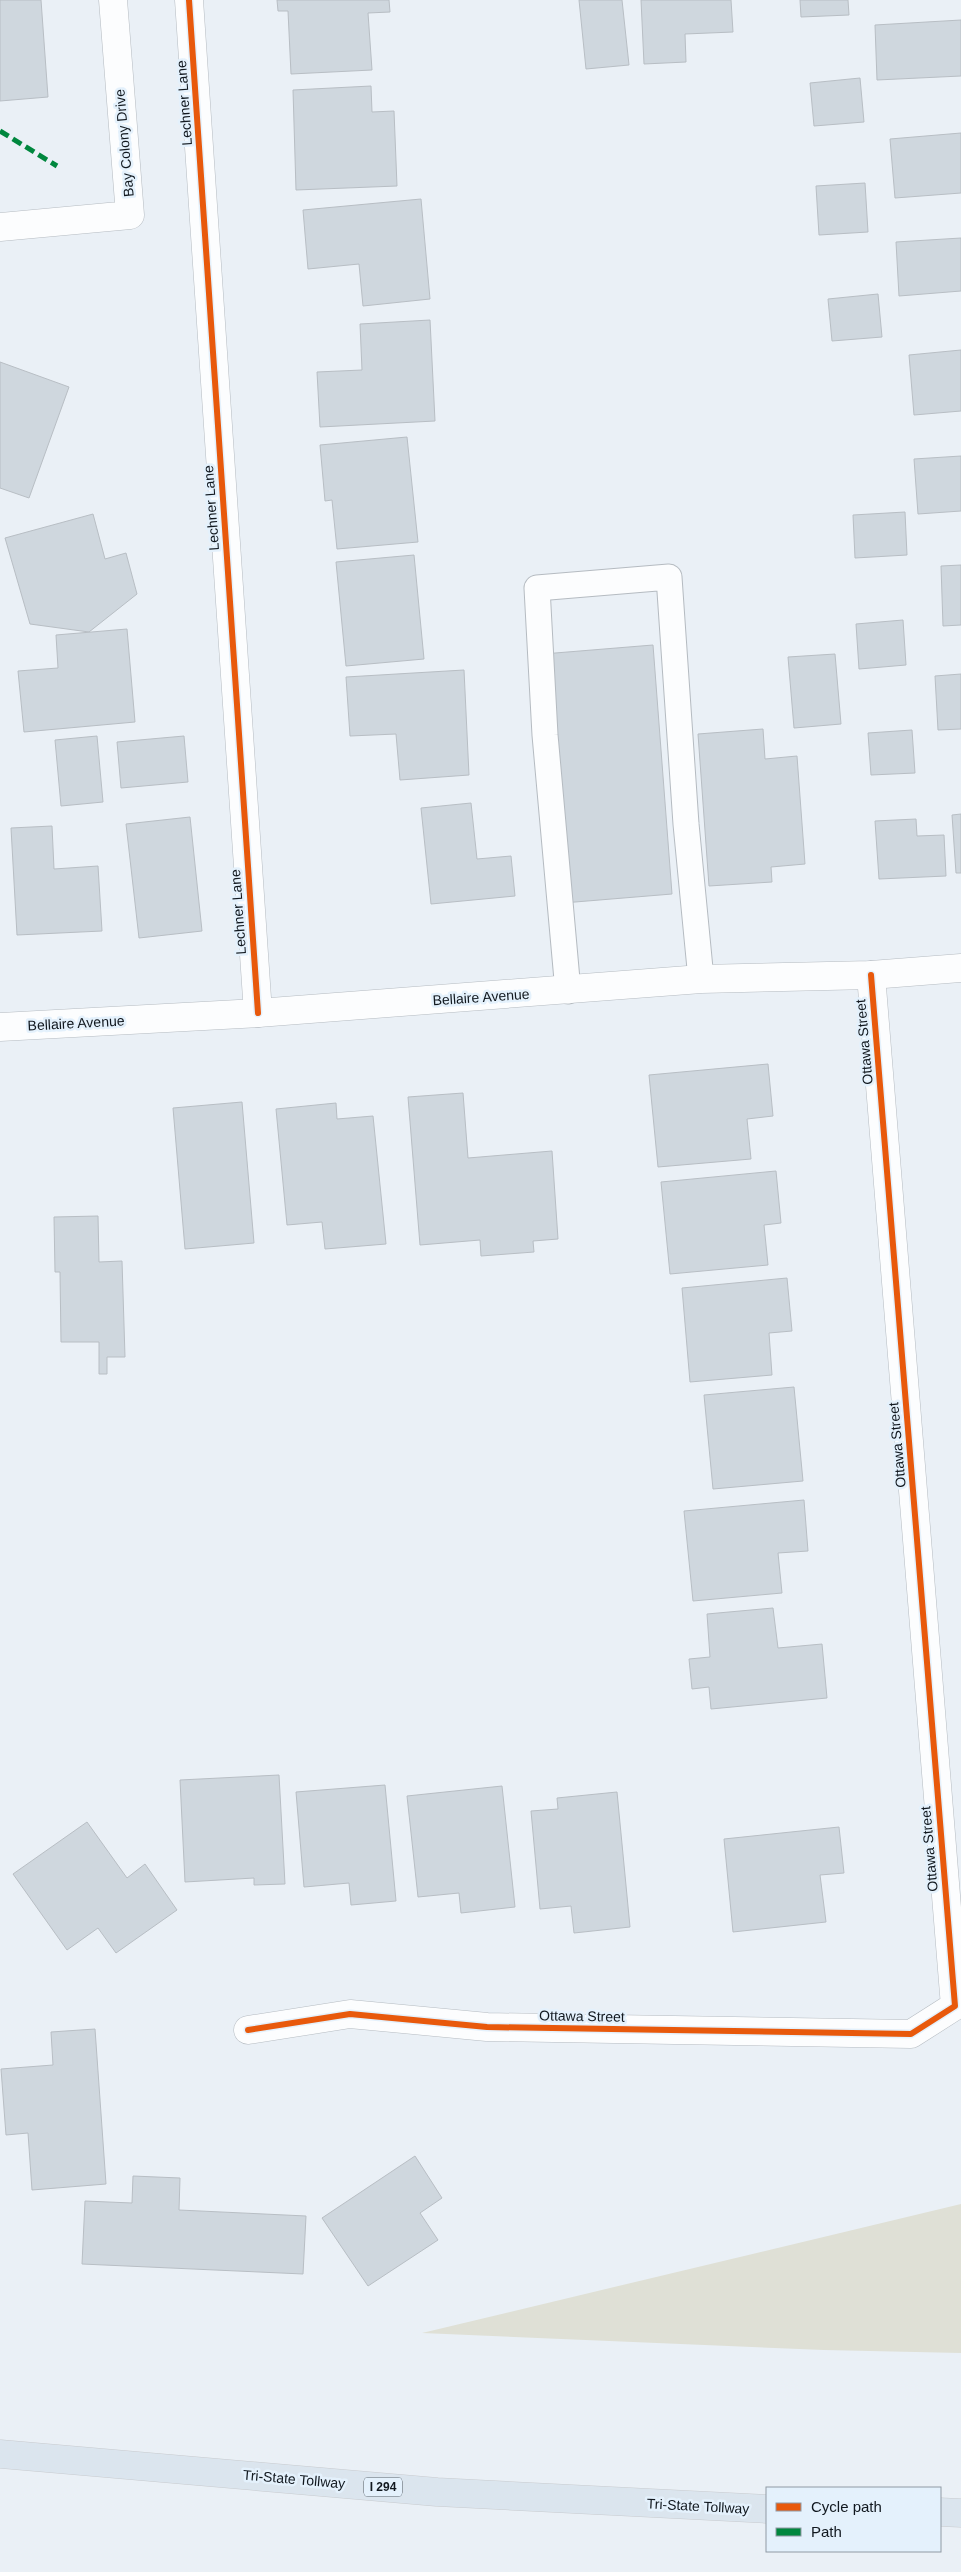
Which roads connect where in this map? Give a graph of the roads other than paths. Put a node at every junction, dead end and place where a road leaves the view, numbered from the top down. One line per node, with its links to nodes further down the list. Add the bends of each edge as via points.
1 (112, 0): 3 (street, Bay Colony Drive, via 130,215)
2 (189, 0): 8 (street, Lechner Lane)
3 (0, 227)
4 (961, 968): 5 (street, Bellaire Avenue)
5 (871, 975): 6 (street, Bellaire Avenue); 10 (street, Ottawa Street, via 955,2006 911,2034 487,2027 350,2014)
6 (701, 979): 7 (street, Bellaire Avenue); 7 (lane, via 686,824 669,577 537,588 545,735)
7 (568, 991): 8 (street, Bellaire Avenue)
8 (258, 1013): 9 (street, Bellaire Avenue)
9 (0, 1027)
10 (248, 2030)
11 (0, 2454): 12 (highway, Tri-State Tollway / I 294, via 437,2492)
12 (766, 2509)
13 (941, 2512): 14 (highway)
14 (961, 2512)

